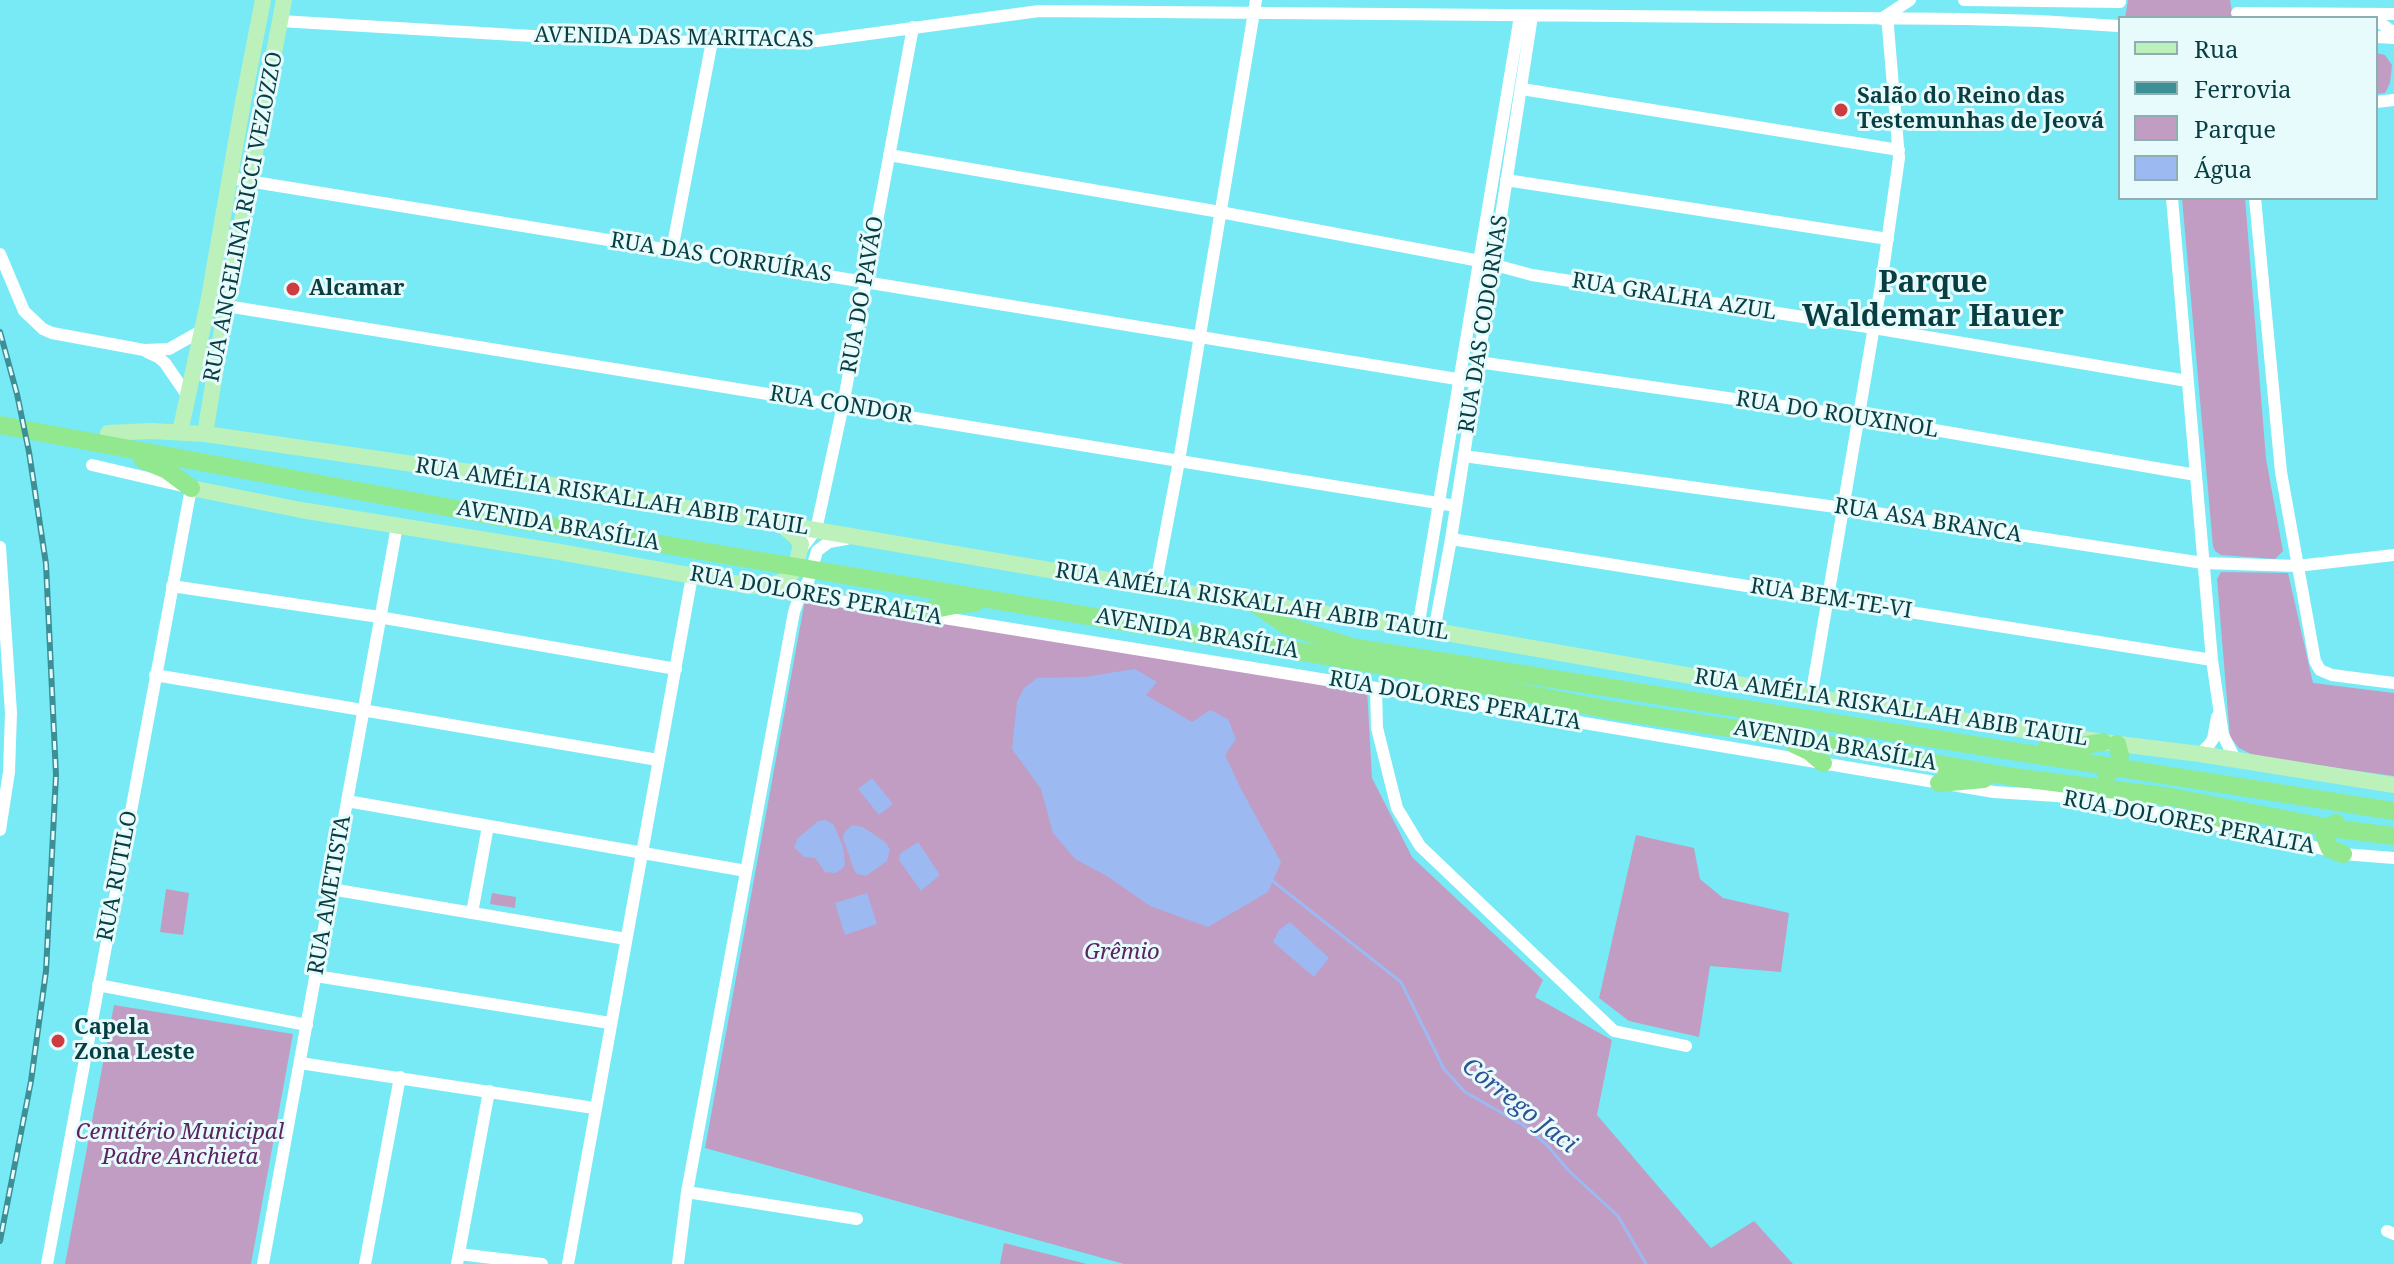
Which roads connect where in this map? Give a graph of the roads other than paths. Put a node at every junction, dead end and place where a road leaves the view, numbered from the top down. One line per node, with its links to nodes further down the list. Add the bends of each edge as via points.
1 (263, 0): 23 (main road, RUA ANGELINA RICCI VEZOZZO)
2 (284, 0): 14 (main road, RUA ANGELINA RICCI VEZOZZO)
3 (1910, 0): 12 (street)
4 (1964, 0): 5 (street)
5 (2031, 1): 6 (street); 13 (street)
6 (2120, 1)
7 (1021, 6): 8 (street, AVENIDA DAS MARITACAS); 15 (street, AVENIDA DAS MARITACAS)
8 (1254, 7): 10 (street, AVENIDA DAS MARITACAS); 28 (street)
9 (2236, 10): 11 (street)
10 (1526, 16): 12 (street, AVENIDA DAS MARITACAS); 18 (street, RUA DAS CODORNAS); 19 (street, RUA DAS CODORNAS)
11 (2339, 16)
12 (1885, 17): 13 (street, AVENIDA DAS MARITACAS); 20 (street)
13 (2031, 20): 16 (street, AVENIDA DAS MARITACAS)
14 (280, 21): 17 (street, AVENIDA DAS MARITACAS, via 633,42); 24 (main road, RUA ANGELINA RICCI VEZOZZO)
15 (913, 27): 17 (street, AVENIDA DAS MARITACAS, via 817,41); 22 (street, RUA DO PAVÃO)
16 (2118, 29)
17 (712, 41): 30 (street)
18 (1522, 89): 20 (street); 21 (street, RUA DAS CODORNAS)
19 (1496, 150): 21 (street); 32 (street, RUA DAS CODORNAS)
20 (1899, 150): 29 (street)
21 (1512, 152): 25 (street, RUA DAS CODORNAS)
22 (889, 155): 28 (street, RUA GRALHA AZUL); 33 (street, RUA DO PAVÃO)
23 (230, 178): 24 (street, RUA DAS CORRUÍRAS); 34 (main road, RUA ANGELINA RICCI VEZOZZO)
24 (251, 180): 30 (street, RUA DAS CORRUÍRAS); 35 (main road, RUA ANGELINA RICCI VEZOZZO)
25 (1506, 180): 29 (street); 32 (street, RUA DAS CODORNAS)
26 (2172, 200): 44 (street)
27 (2255, 200): 71 (street, via 2281,472)
28 (1220, 212): 32 (street, RUA GRALHA AZUL); 38 (street)
29 (1888, 239): 36 (street)
30 (672, 250): 33 (street, RUA DAS CORRUÍRAS)
31 (0, 254): 41 (street, via 24,311 43,329)
32 (1486, 263): 36 (street, RUA GRALHA AZUL, via 1532,275); 39 (street, RUA DAS CODORNAS); 40 (street, RUA DAS CODORNAS)
33 (865, 281): 38 (street, RUA DAS CORRUÍRAS); 47 (street, RUA DO PAVÃO)
34 (208, 303): 35 (street, RUA CONDOR); 37 (main road, RUA ANGELINA RICCI VEZOZZO)
35 (226, 305): 47 (street, RUA CONDOR); 52 (main road, RUA ANGELINA RICCI VEZOZZO)
36 (1874, 328): 44 (street, RUA GRALHA AZUL); 49 (street)
37 (201, 331): 41 (street, via 169,349); 46 (main road, RUA ANGELINA RICCI VEZOZZO)
38 (1199, 336): 43 (street, RUA DAS CORRUÍRAS); 55 (street)
39 (1465, 342): 40 (street); 43 (street, RUA DAS CODORNAS)
40 (1480, 344): 42 (street, RUA DAS CODORNAS)
41 (144, 350): 46 (street, via 165,363)
42 (1478, 362): 45 (street, RUA DAS CODORNAS); 49 (street, RUA DO ROUXINOL)
43 (1460, 379): 45 (street, RUA DAS CORRUÍRAS); 59 (street, RUA DAS CODORNAS)
44 (2187, 381): 57 (street)
45 (1475, 382): 54 (street, RUA DAS CODORNAS)
46 (187, 395): 51 (main road, RUA ANGELINA RICCI VEZOZZO)
47 (843, 405): 55 (street, RUA CONDOR); 64 (street, RUA DO PAVÃO)
48 (0, 413): 53 (highway, AVENIDA BRASÍLIA)
49 (1859, 417): 57 (street, RUA DO ROUXINOL); 61 (street)
50 (0, 425): 53 (highway, AVENIDA BRASÍLIA)
51 (180, 432): 52 (main road, RUA AMÉLIA RISKALLAH ABIB TAUIL); 53 (main road, RUA AMÉLIA RISKALLAH ABIB TAUIL)
52 (205, 434): 63 (main road, RUA AMÉLIA RISKALLAH ABIB TAUIL, via 511,478)
53 (108, 439): 58 (highway); 69 (highway, AVENIDA BRASÍLIA, via 490,515)
54 (1464, 456): 60 (street, RUA DAS CODORNAS); 61 (street, RUA ASA BRANCA)
55 (1179, 461): 59 (street, RUA CONDOR); 75 (street)
56 (92, 465): 58 (street, RUA DOLORES PERALTA)
57 (2196, 475): 70 (street)
58 (191, 488): 62 (main road, RUA DOLORES PERALTA); 73 (street, RUA RUTILO)
59 (1438, 504): 60 (street, RUA CONDOR); 83 (street, RUA DAS CODORNAS)
60 (1456, 506): 66 (street, RUA DAS CODORNAS)
61 (1843, 508): 70 (street, RUA ASA BRANCA); 78 (street)
62 (397, 526): 72 (main road, RUA DOLORES PERALTA); 82 (street, RUA AMETISTA)
63 (783, 526): 64 (main road, RUA AMÉLIA RISKALLAH ABIB TAUIL); 69 (main road, via 799,540)
64 (816, 530): 65 (main road, RUA AMÉLIA RISKALLAH ABIB TAUIL); 69 (street, RUA DO PAVÃO)
65 (861, 538): 69 (street, via 829,542); 75 (main road, RUA AMÉLIA RISKALLAH ABIB TAUIL)
66 (1451, 539): 78 (street, RUA BEM-TE-VI); 83 (street, RUA DAS CODORNAS)
67 (0, 547): 85 (street)
68 (2394, 555): 71 (street, RUA ASA BRANCA)
69 (805, 562): 74 (main road, via 784,581); 76 (street, RUA DO PAVÃO); 77 (street, via 819,592); 79 (highway, AVENIDA BRASÍLIA); 84 (highway, AVENIDA BRASÍLIA)
70 (2203, 563): 71 (street, RUA ASA BRANCA); 86 (street)
71 (2297, 566): 89 (street, via 2320,670)
72 (692, 576): 74 (main road, RUA DOLORES PERALTA); 87 (street)
73 (172, 586): 82 (street); 88 (street, RUA RUTILO)
74 (750, 586): 76 (street, RUA DOLORES PERALTA)
75 (1155, 588): 80 (main road, RUA AMÉLIA RISKALLAH ABIB TAUIL)
76 (800, 595): 77 (street, RUA DOLORES PERALTA); 117 (street, RUA DO PAVÃO)
77 (833, 599): 81 (street, RUA DOLORES PERALTA)
78 (1828, 599): 86 (street, RUA BEM-TE-VI); 91 (street)
79 (1025, 605): 81 (highway, via 960,604); 94 (highway, AVENIDA BRASÍLIA)
80 (1257, 605): 83 (main road, RUA AMÉLIA RISKALLAH ABIB TAUIL); 84 (highway, via 1287,626)
81 (915, 613): 90 (street, RUA DOLORES PERALTA)
82 (379, 617): 87 (street); 92 (street, RUA AMETISTA)
83 (1426, 630): 91 (main road, RUA AMÉLIA RISKALLAH ABIB TAUIL)
84 (1355, 648): 95 (highway, AVENIDA BRASÍLIA)
85 (3, 660): 111 (street, via 11,713)
86 (2212, 660): 93 (street)
87 (676, 669): 99 (street)
88 (155, 675): 92 (street); 122 (street, RUA RUTILO)
89 (2394, 683)
90 (1376, 688): 100 (street, RUA DOLORES PERALTA); 125 (street, via 1377,728 1397,808 1420,846 1614,1031)
91 (1811, 697): 96 (main road, RUA AMÉLIA RISKALLAH ABIB TAUIL)
92 (364, 710): 99 (street); 106 (street, RUA AMETISTA)
93 (2218, 710): 97 (street, via 2213,739); 98 (street)
94 (1757, 732): 100 (highway, via 1798,745); 101 (highway, AVENIDA BRASÍLIA)
95 (1961, 744): 96 (highway, AVENIDA BRASÍLIA); 96 (highway)
96 (2114, 752): 97 (main road, RUA AMÉLIA RISKALLAH ABIB TAUIL); 102 (highway, via 2104,775); 107 (highway, AVENIDA BRASÍLIA, via 2212,784)
97 (2200, 754): 98 (main road, RUA AMÉLIA RISKALLAH ABIB TAUIL)
98 (2235, 759): 104 (main road, RUA AMÉLIA RISKALLAH ABIB TAUIL)
99 (658, 760): 114 (street)
100 (1823, 763): 103 (street, RUA DOLORES PERALTA)
101 (2013, 777): 102 (highway, AVENIDA BRASÍLIA); 103 (highway)
102 (2044, 780): 105 (highway, AVENIDA BRASÍLIA)
103 (1939, 783): 112 (street, RUA DOLORES PERALTA, via 2105,802)
104 (2394, 785)
105 (2171, 797): 110 (highway, AVENIDA BRASÍLIA); 112 (highway)
106 (347, 801): 109 (street); 118 (street, RUA AMETISTA)
107 (2394, 811)
108 (2394, 818): 110 (highway, via 2350,818)
109 (488, 826): 114 (street); 119 (street)
110 (2330, 828): 113 (highway, AVENIDA BRASÍLIA); 115 (highway, via 2327,845)
111 (0, 830)
112 (2249, 830): 115 (street, RUA DOLORES PERALTA)
113 (2394, 836)
114 (642, 852): 117 (street); 120 (street)
115 (2343, 854): 116 (street, RUA DOLORES PERALTA)
116 (2394, 858)
117 (746, 871): 130 (street, RUA DO PAVÃO)
118 (331, 889): 119 (street); 121 (street, RUA AMETISTA)
119 (472, 913): 120 (street)
120 (626, 939): 123 (street)
121 (316, 976): 123 (street); 124 (street, RUA AMETISTA)
122 (98, 985): 124 (street); 133 (street, RUA RUTILO)
123 (610, 1023): 129 (street)
124 (307, 1025): 126 (street, RUA AMETISTA)
125 (1686, 1046)
126 (300, 1063): 127 (street); 134 (street, RUA AMETISTA)
127 (400, 1077): 128 (street); 135 (street)
128 (489, 1091): 129 (street); 132 (street)
129 (594, 1108): 137 (street)
130 (687, 1192): 131 (street); 138 (street, RUA DO PAVÃO)
131 (857, 1219)
132 (458, 1259): 136 (street)
133 (47, 1264)
134 (263, 1264)
135 (365, 1264)
136 (542, 1264)
137 (568, 1264)
138 (678, 1264)

